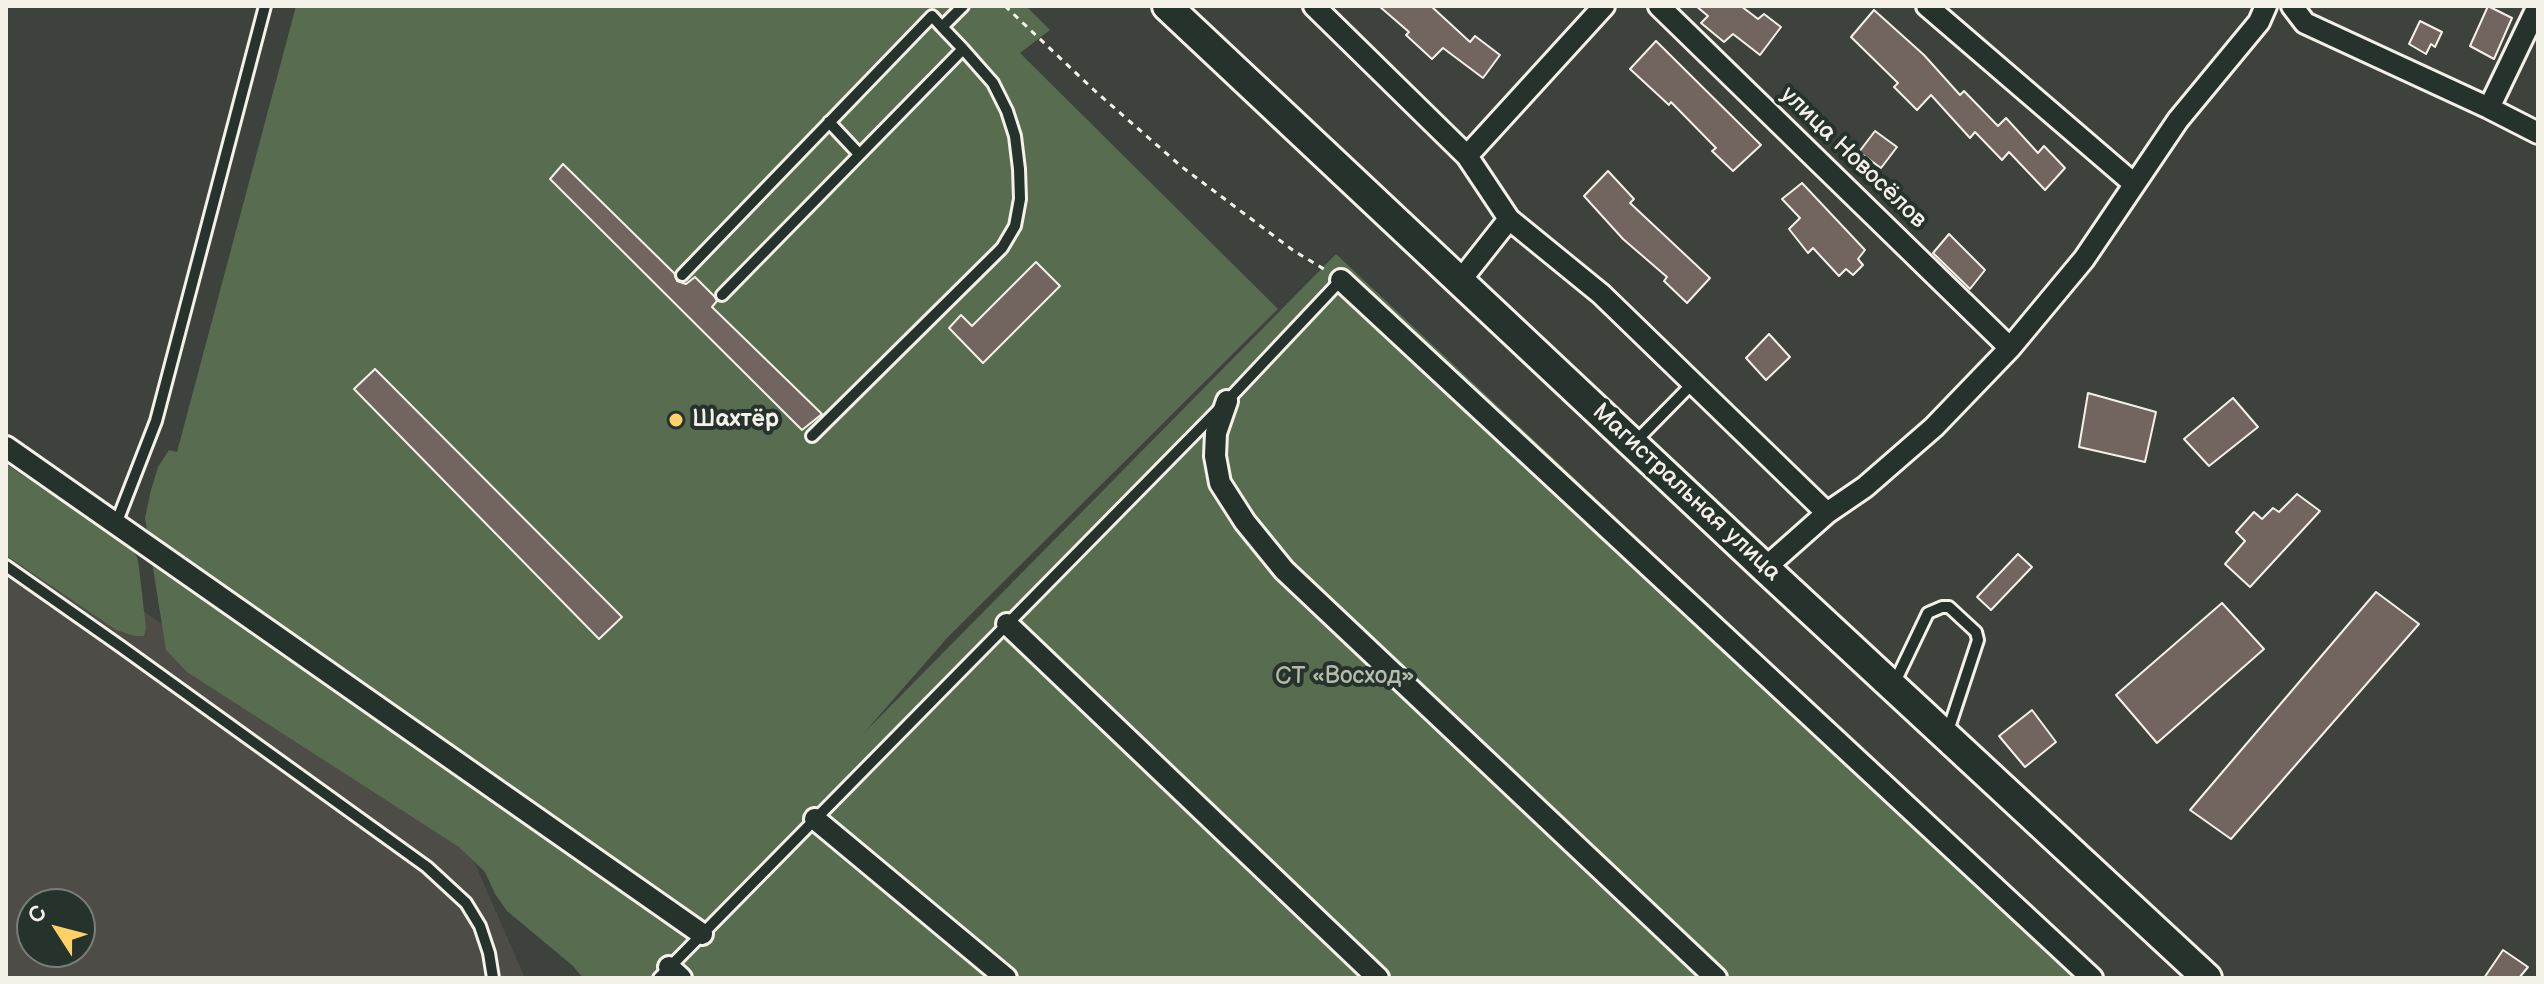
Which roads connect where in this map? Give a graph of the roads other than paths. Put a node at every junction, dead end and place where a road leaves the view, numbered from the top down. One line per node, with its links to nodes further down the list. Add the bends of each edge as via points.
1 (265, 6): 31 (lane, via 156,421)
2 (963, 6): 11 (lane)
3 (1167, 6): 22 (main road, Магистральная улица)
4 (1314, 6): 17 (street)
5 (1604, 6): 17 (street)
6 (1659, 6): 24 (street, улица Новосёлов)
7 (1927, 6): 18 (street)
8 (2266, 6): 18 (street, via 2259,22)
9 (2292, 6): 13 (street, via 2305,23)
10 (2538, 6): 13 (street)
11 (942, 27): 12 (lane); 14 (lane, via 932,16)
12 (963, 49): 16 (lane); 27 (lane, via 993,83 1015,136 1020,199 1015,226 1002,248)
13 (2489, 108): 15 (street)
14 (829, 122): 16 (lane); 20 (lane)
15 (2538, 133)
16 (859, 154): 23 (lane)
17 (1467, 156): 19 (street)
18 (2133, 183): 24 (street, via 2084,259)
19 (1509, 219): 22 (street); 25 (street, via 1601,294)
20 (682, 275)
21 (1341, 280): 26 (lane); 44 (street)
22 (1460, 281): 28 (main road, Магистральная улица)
23 (722, 295)
24 (2010, 348): 30 (street, via 1934,427)
25 (1692, 384): 28 (lane); 30 (street)
26 (1227, 401): 34 (lane); 43 (street, via 1216,433 1220,483 1284,570)
27 (812, 436)
28 (1633, 444): 33 (main road, Магистральная улица)
29 (6, 447): 31 (street)
30 (1827, 513): 33 (street)
31 (116, 524): 38 (street)
32 (6, 566): 40 (lane, via 427,867 466,903 480,926)
33 (1765, 568): 35 (main road, Магистральная улица)
34 (1007, 624): 37 (lane); 42 (street)
35 (1893, 687): 36 (main road, Магистральная улица); 36 (lane, via 1928,613 1949,607 1978,640)
36 (1946, 736): 45 (main road, Магистральная улица)
37 (815, 819): 38 (lane); 41 (street)
38 (702, 934): 39 (lane)
39 (670, 974)
40 (493, 978)
41 (1006, 978)
42 (1378, 978)
43 (1716, 978)
44 (2092, 978)
45 (2207, 978)

